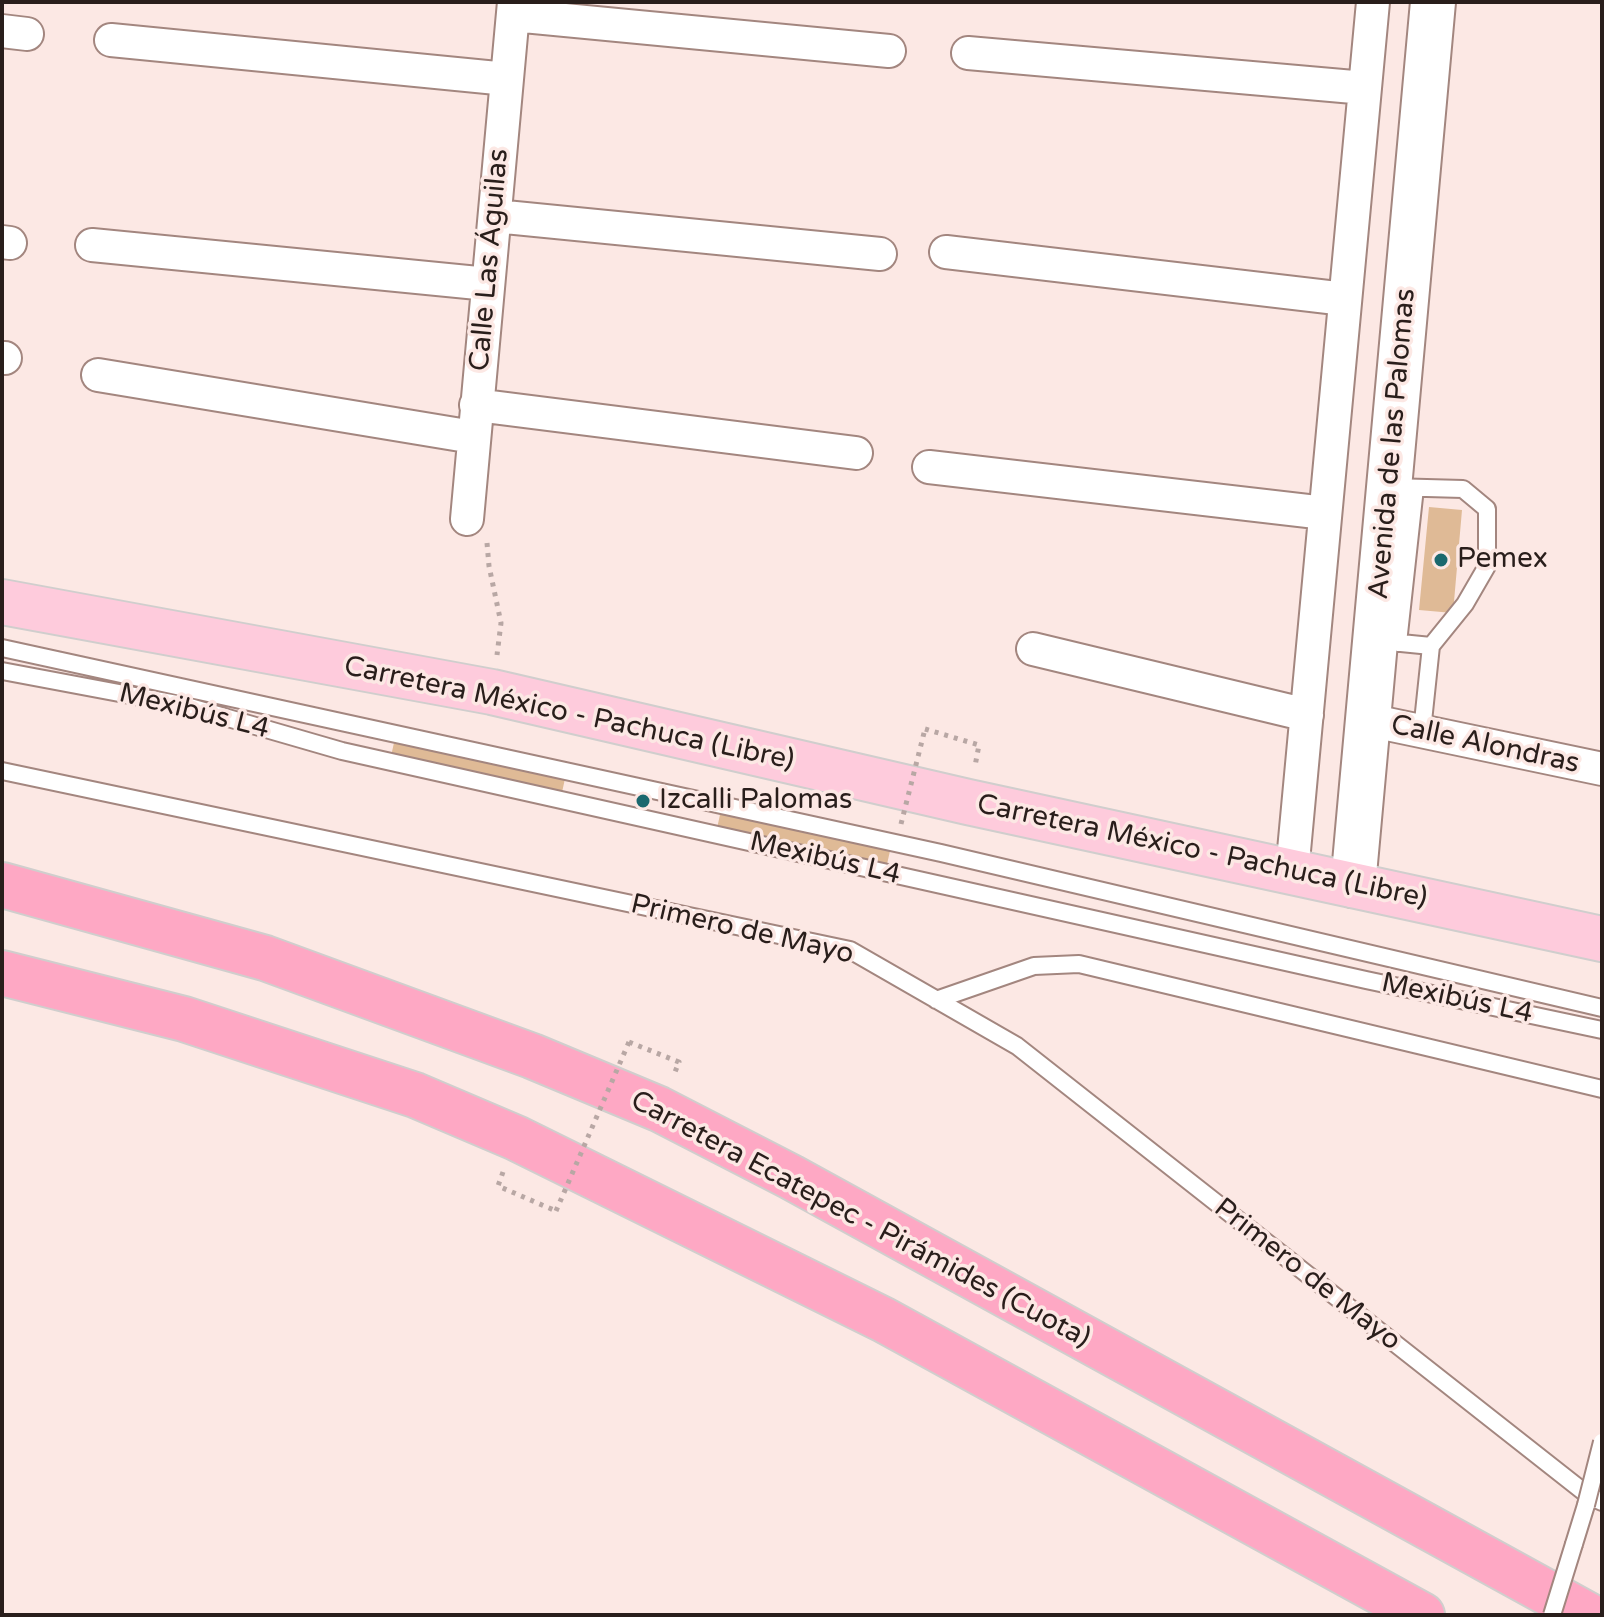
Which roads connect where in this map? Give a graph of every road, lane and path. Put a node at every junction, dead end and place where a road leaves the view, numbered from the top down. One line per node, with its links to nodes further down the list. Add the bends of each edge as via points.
1 (1373, 2): 8 (street)
2 (1433, 2): 20 (main road, Avenida de las Palomas)
3 (514, 8): 5 (street); 7 (street, Calle Las Águilas)
4 (111, 40): 7 (street)
5 (889, 51)
6 (968, 53): 8 (street)
7 (507, 79): 9 (street, Calle Las Águilas)
8 (1365, 88): 14 (street)
9 (495, 216): 12 (street); 13 (street, Calle Las Águilas)
10 (92, 245): 13 (street)
11 (946, 252): 14 (street)
12 (880, 254)
13 (488, 284): 16 (street, Calle Las Águilas)
14 (1345, 299): 21 (street)
15 (98, 375): 17 (street)
16 (476, 405): 17 (street, Calle Las Águilas); 18 (street)
17 (473, 437): 22 (street, Calle Las Águilas)
18 (856, 453)
19 (929, 467): 21 (street)
20 (1402, 488): 24 (main road, Avenida de las Palomas); 25 (lane, via 1463,489 1487,509 1487,566)
21 (1325, 513): 30 (street)
22 (467, 519): 29 (path, via 486,542 501,623)
23 (2, 602): 29 (main road, Carretera México - Pachuca (Libre))
24 (1387, 642): 25 (lane); 31 (main road, Avenida de las Palomas)
25 (1431, 646): 32 (lane)
26 (2, 648): 43 (lane, Mexibús L4, via 941,853)
27 (1033, 649): 30 (street)
28 (2, 671): 44 (lane, Mexibús L4, via 183,705 357,755)
29 (492, 692): 37 (main road, Carretera México - Pachuca (Libre))
30 (1307, 715): 37 (street)
31 (1368, 720): 32 (street, Calle Alondras); 39 (main road, Avenida de las Palomas)
32 (1422, 731): 34 (street, Calle Alondras)
33 (979, 745): 36 (path, bridge, via 925,729)
34 (1602, 769)
35 (2, 771): 42 (lane, Primero de Mayo, via 850,950)
36 (901, 824)
37 (1292, 872): 39 (main road, Carretera México - Pachuca (Libre))
38 (2, 885): 52 (highway, Carretera Ecatepec - Pirámides (Cuota), via 265,958 532,1056 659,1109)
39 (1353, 885): 40 (main road, Carretera México - Pachuca (Libre))
40 (1602, 939)
41 (2, 973): 50 (highway, via 184,1019 415,1095 516,1138 884,1320)
42 (936, 1000): 46 (lane, via 1034,966 1079,964); 49 (lane, Primero de Mayo, via 1017,1046)
43 (1602, 1008)
44 (1602, 1030)
45 (679, 1062): 47 (path, bridge, via 629,1042 556,1211)
46 (1602, 1089)
47 (498, 1186)
48 (1602, 1442): 49 (lane, bridge)
49 (1594, 1504): 51 (lane, bridge, via 1574,1544)
50 (1422, 1615)
51 (1552, 1615)
52 (1588, 1615)

